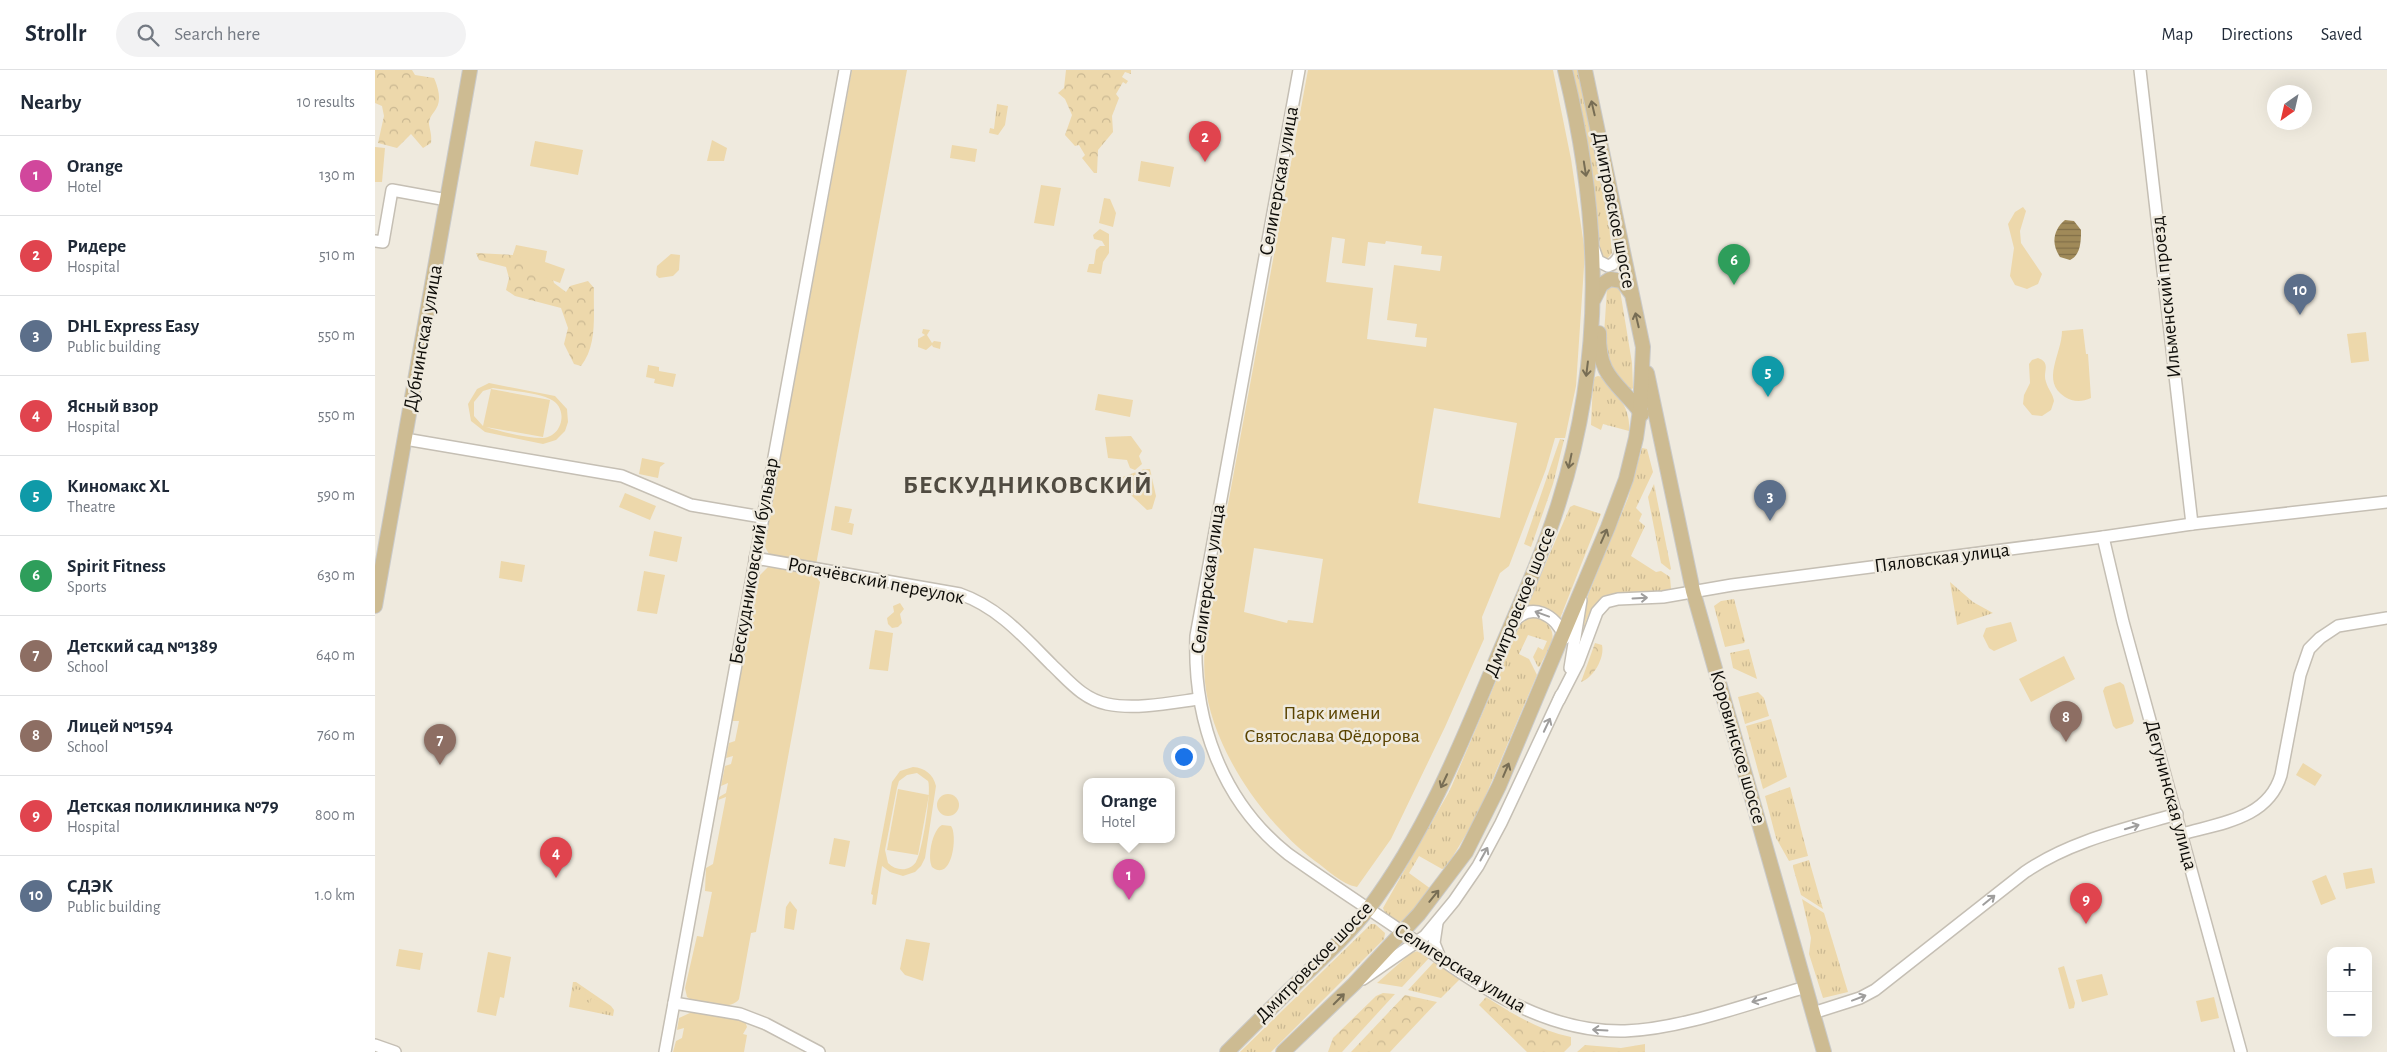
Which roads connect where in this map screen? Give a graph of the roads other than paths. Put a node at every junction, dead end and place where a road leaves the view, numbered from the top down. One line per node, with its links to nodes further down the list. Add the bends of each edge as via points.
1 (470, 70): 7 (main road, Дубнинская улица)
2 (845, 70): 18 (street, Бескудниковский бульвар)
3 (1299, 70): 29 (street, Селигерская улица, via 1198,618 1195,648)
4 (1565, 70): 10 (main road, Дмитровское шоссе, one-way to 10, via 1585,167)
5 (1585, 70): 9 (main road, Дмитровское шоссе, one-way to 5)
6 (2140, 70): 19 (street, Ильменский проезд)
7 (447, 200): 8 (street, via 392,190 383,242); 15 (main road, Дубнинская улица)
8 (375, 241)
9 (1621, 241): 10 (street, via 1620,254 1611,265 1600,264); 12 (main road, Дмитровское шоссе)
10 (1593, 250): 11 (main road, Дмитровское шоссе)
11 (1596, 293): 12 (main road, via 1608,279 1617,278); 14 (main road, Дмитровское шоссе, via 1602,365); 26 (main road, Дмитровское шоссе, one-way to 26, via 1585,390 1568,473 1540,558)
12 (1631, 293): 13 (main road, Дмитровское шоссе, one-way to 12)
13 (1643, 347): 14 (main road, Дмитровское шоссе); 16 (main road, Коровинское шоссе)
14 (1640, 410): 16 (main road, Коровинское шоссе); 22 (main road, Дмитровское шоссе, one-way to 14, via 1626,480)
15 (405, 439): 18 (street, via 622,476 691,505); 24 (main road, Дубнинская улица)
16 (1660, 440): 23 (main road, Коровинское шоссе)
17 (2387, 502): 19 (street, Пяловская улица)
18 (762, 517): 21 (street, Бескудниковский бульвар)
19 (2192, 524): 20 (street, Пяловская улица)
20 (2103, 537): 23 (street, Пяловская улица); 31 (street, Дегунинская улица, via 2123,622)
21 (755, 558): 29 (street, Рогачёвский переулок, via 971,598 1013,626 1082,694 1094,700 1128,705); 40 (street, Бескудниковский бульвар)
22 (1585, 581): 27 (main road, Дмитровское шоссе); 28 (street)
23 (1693, 591): 30 (street, Пяловская улица, one-way to 23, via 1601,606 1618,599 1663,597); 39 (main road, Коровинское шоссе)
24 (375, 606)
25 (2387, 618): 32 (street, via 2338,626 2309,649 2300,675 2281,775 2268,801 2242,817)
26 (1511, 626): 27 (street, one-way to 26, via 1551,617 1537,611 1521,614); 33 (main road, Дмитровское шоссе, one-way to 33, via 1442,786)
27 (1563, 633): 28 (street); 35 (main road, Дмитровское шоссе, one-way to 27, via 1439,890 1487,815)
28 (1570, 669): 30 (street)
29 (1198, 699): 33 (street, Селигерская улица, via 1219,766 1248,813 1276,844)
30 (1559, 700): 34 (street, one-way to 30, via 1477,866 1501,823)
31 (2177, 814): 32 (street, Дегунинская улица); 41 (street, one-way to 31, via 1875,990 2025,872 2049,857 2078,844)
32 (2182, 834): 49 (street, Дегунинская улица)
33 (1368, 909): 35 (street, Селигерская улица); 46 (main road, Дмитровское шоссе)
34 (1437, 923): 36 (street); 37 (street, via 1434,943)
35 (1402, 932): 36 (street, Селигерская улица); 38 (main road, Дмитровское шоссе)
36 (1416, 942): 37 (street, Селигерская улица); 38 (street)
37 (1441, 959): 39 (street, Селигерская улица, one-way to 37, via 1687,1020 1643,1029 1600,1030 1561,1024 1528,1011 1493,993)
38 (1354, 984): 47 (main road, Дмитровское шоссе, one-way to 38)
39 (1806, 987): 41 (main road, Коровинское шоссе)
40 (674, 1003): 44 (street, Бескудниковский бульвар); 45 (street, via 740,1014)
41 (1813, 1013): 48 (main road, Коровинское шоссе)
42 (375, 1045): 43 (street)
43 (395, 1052)
44 (665, 1052)
45 (819, 1052)
46 (1227, 1052)
47 (1283, 1052)
48 (1824, 1052)
49 (2241, 1052)

